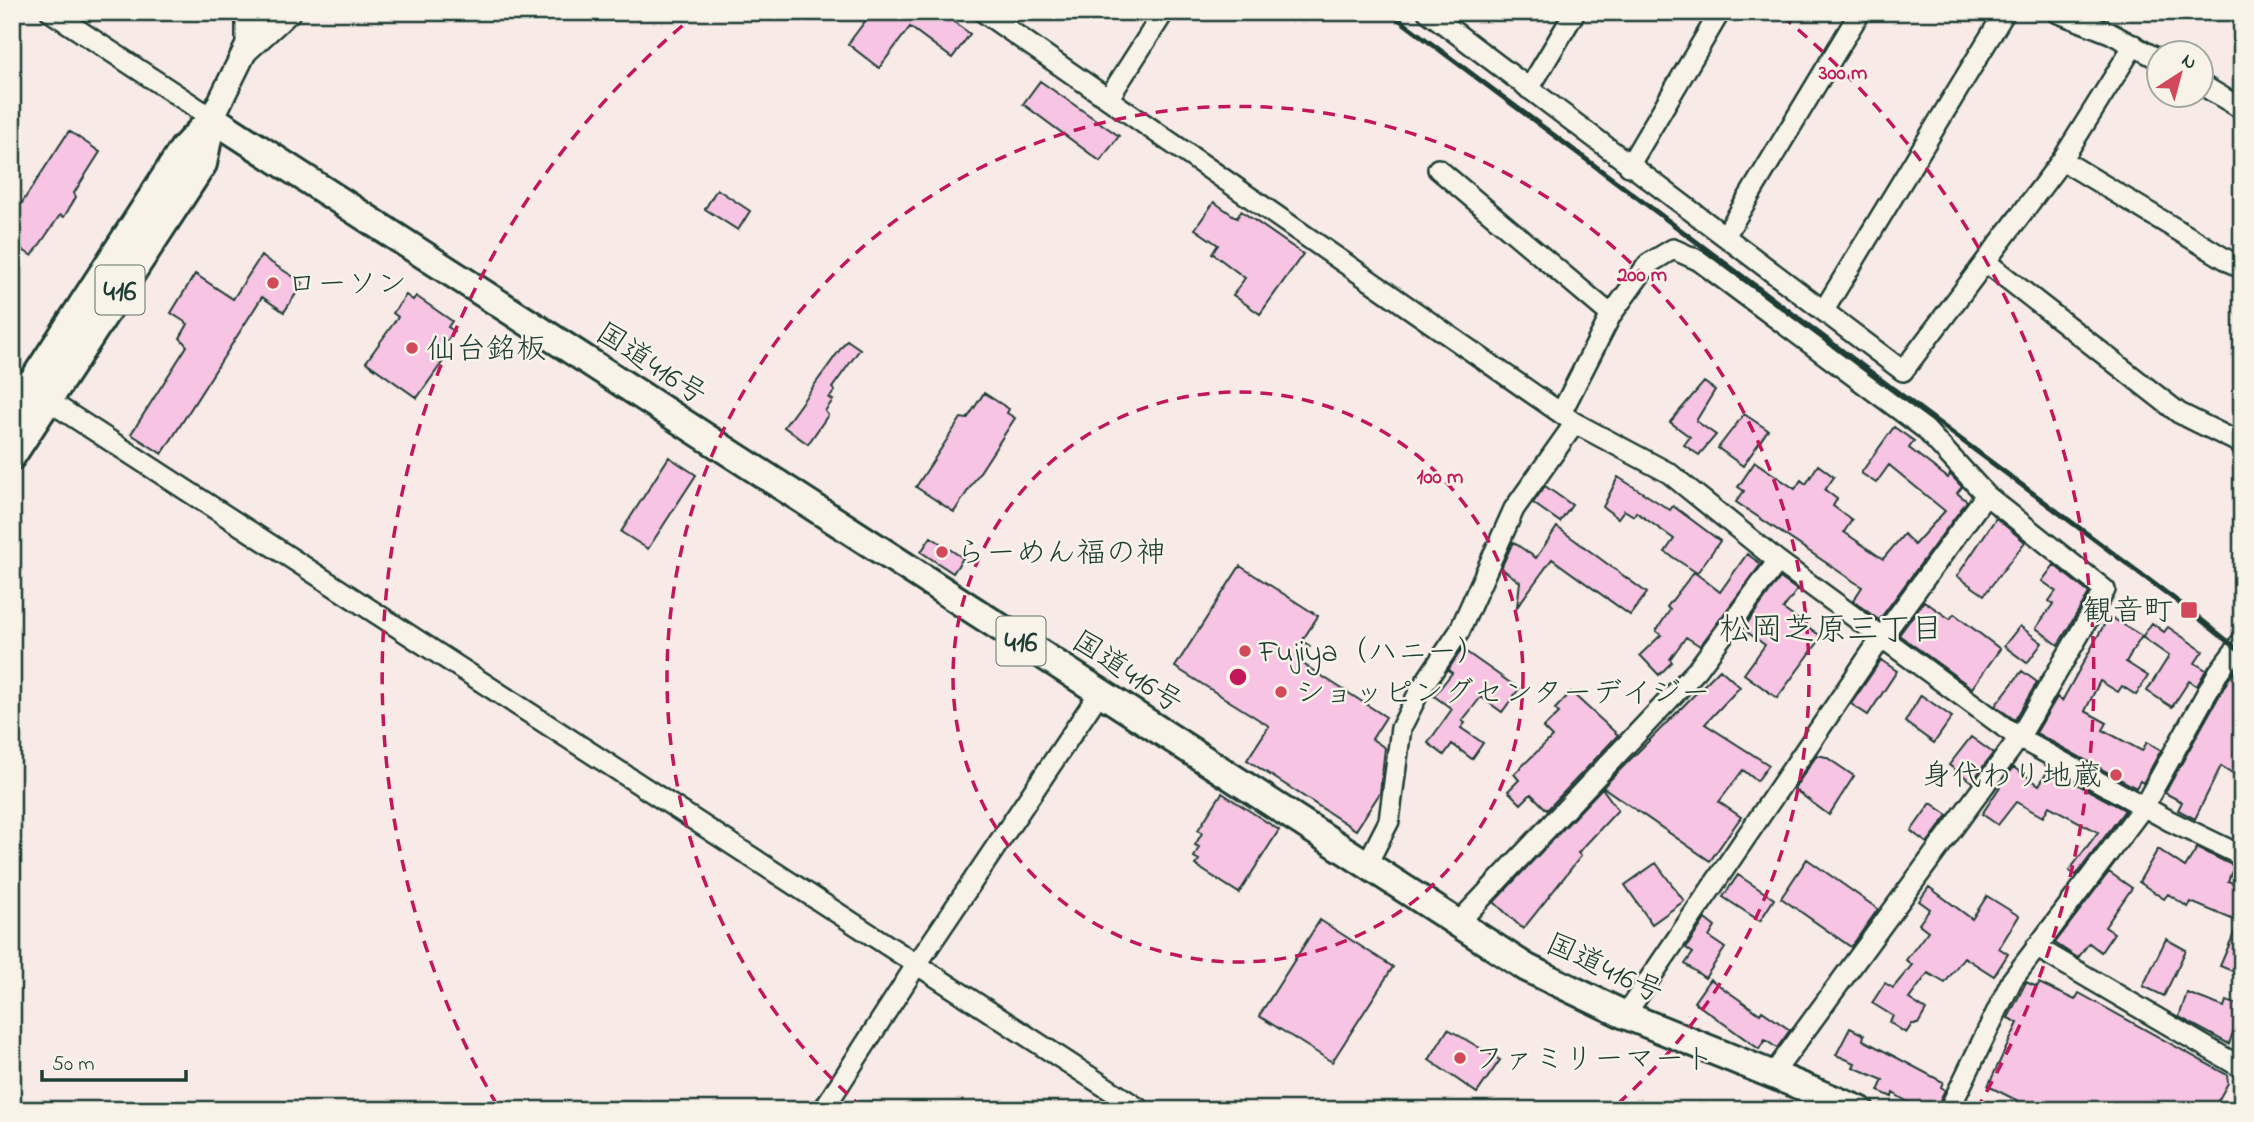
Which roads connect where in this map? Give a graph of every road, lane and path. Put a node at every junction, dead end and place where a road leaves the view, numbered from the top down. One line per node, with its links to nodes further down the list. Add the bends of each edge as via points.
1 (51, 12): 20 (street)
2 (246, 12): 15 (street)
3 (264, 12): 15 (main road)
4 (291, 12): 15 (street)
5 (983, 12): 18 (street)
6 (1164, 12): 18 (street)
7 (1428, 12): 16 (street)
8 (1576, 12): 16 (street)
9 (1720, 12): 22 (street)
10 (1860, 12): 24 (street)
11 (2005, 12): 27 (street)
12 (2056, 12): 13 (street)
13 (2134, 45): 14 (street); 21 (street)
14 (2146, 52)
15 (246, 54): 20 (main road)
16 (1529, 89): 22 (street)
17 (2216, 93): 19 (street)
18 (1108, 99): 31 (street)
19 (2242, 109)
20 (212, 118): 29 (highway, 416, via 183,149); 38 (highway, 国道416号 / 416)
21 (2062, 160): 25 (street); 26 (street)
22 (1629, 166): 24 (street)
23 (1438, 169): 28 (street)
24 (1725, 236): 27 (street)
25 (1986, 262): 27 (street, via 1903,371); 32 (street, via 2179,413)
26 (2242, 269)
27 (1824, 310)
28 (1611, 315): 31 (street); 34 (street, via 1648,264 1673,249 1698,260 1926,429)
29 (30, 388): 30 (highway, 416); 33 (highway, 416); 45 (street)
30 (12, 413)
31 (1568, 418): 35 (street, via 1669,473); 42 (street, via 1514,509 1460,632 1420,690 1401,728 1389,821)
32 (2242, 444)
33 (12, 456)
34 (1986, 495): 36 (street); 39 (street, via 2105,590)
35 (1778, 561): 36 (street); 43 (street, via 1697,670)
36 (1882, 637): 39 (street); 46 (street)
37 (2242, 640): 40 (street, via 2218,673)
38 (1100, 692): 42 (highway, 国道416号 / 416); 45 (street)
39 (2019, 738): 40 (street); 48 (street)
40 (2144, 806): 41 (street); 44 (street)
41 (2242, 856)
42 (1366, 866): 43 (highway, 国道416号 / 416)
43 (1457, 924): 46 (highway, 国道416号 / 416, via 1570,991)
44 (2036, 947): 47 (street); 52 (street, via 2012,980)
45 (917, 964): 49 (street); 50 (street)
46 (1625, 1015): 48 (highway, 国道416号 / 416)
47 (2242, 1068)
48 (1773, 1074): 51 (highway, 国道416号 / 416)
49 (823, 1110)
50 (1141, 1110)
51 (1860, 1110)
52 (1950, 1110)

